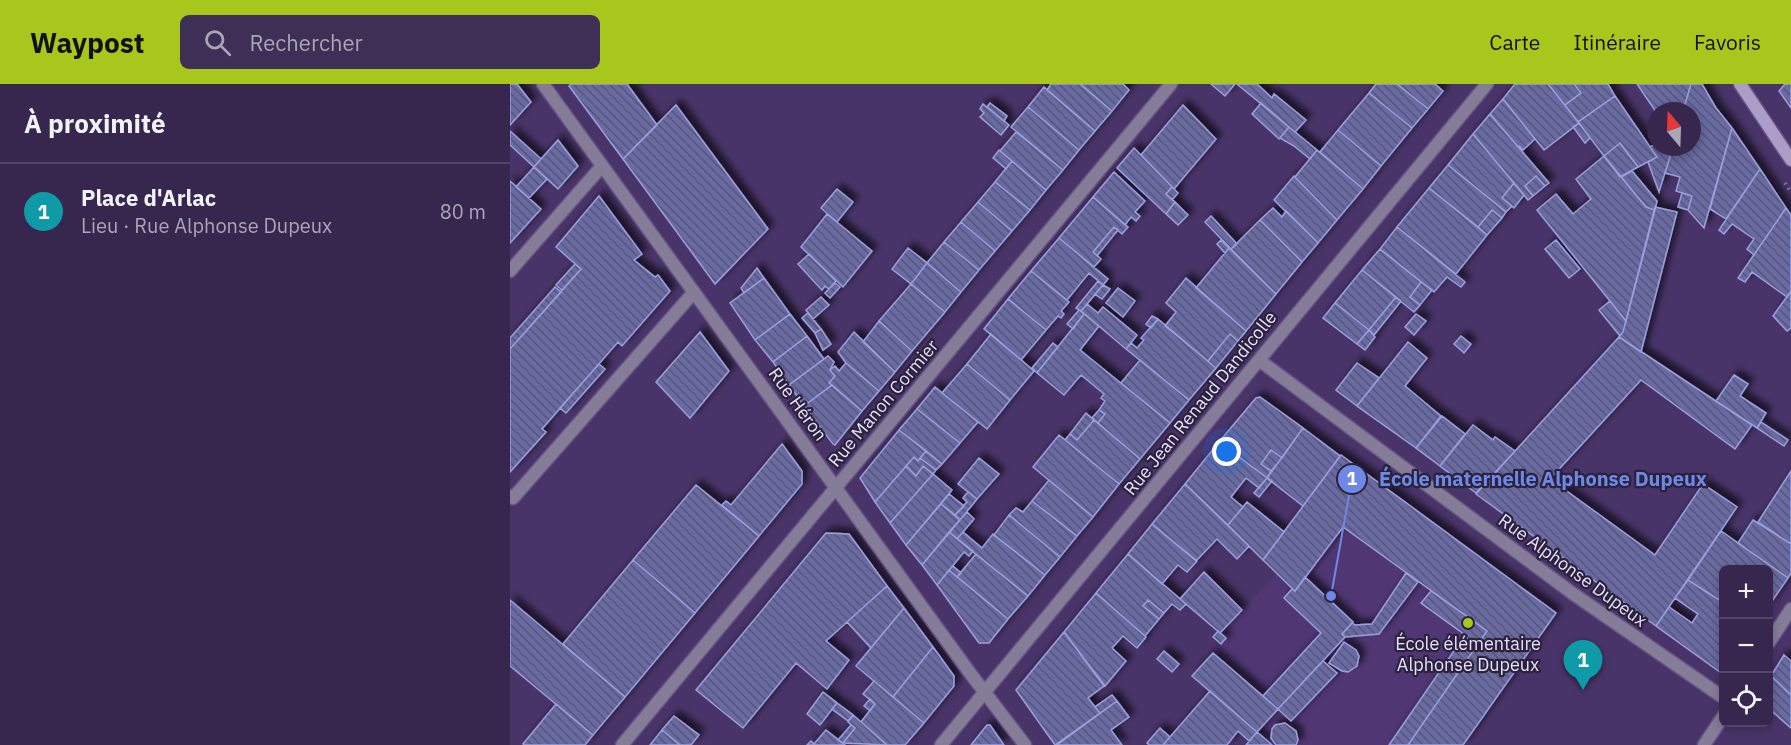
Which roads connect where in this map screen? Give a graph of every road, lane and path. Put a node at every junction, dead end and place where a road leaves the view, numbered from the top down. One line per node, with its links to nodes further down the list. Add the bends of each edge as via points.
1 (543, 84): 6 (street, Rue Héron)
2 (1171, 84): 10 (street, Rue Manon Cormier)
3 (1487, 84): 9 (street, Rue Jean Renaud Dandicolle)
4 (1740, 84): 5 (street)
5 (1791, 160)
6 (602, 166): 7 (street); 8 (street, Rue Héron)
7 (510, 271)
8 (694, 292): 10 (street, Rue Héron); 11 (street, via 513,498)
9 (1259, 360): 14 (street, Rue Jean Renaud Dandicolle); 15 (street, Rue Alphonse Dupeux, via 1572,593)
10 (836, 487): 14 (street, Rue Héron); 17 (street, Rue Manon Cormier)
11 (510, 496)
12 (1791, 609): 13 (street)
13 (1773, 636)
14 (985, 692): 18 (street, Rue Jean Renaud Dandicolle); 19 (street, Rue Héron)
15 (1719, 695)
16 (1719, 722): 20 (street)
17 (622, 745)
18 (941, 745)
19 (1025, 745)
20 (1704, 745)

